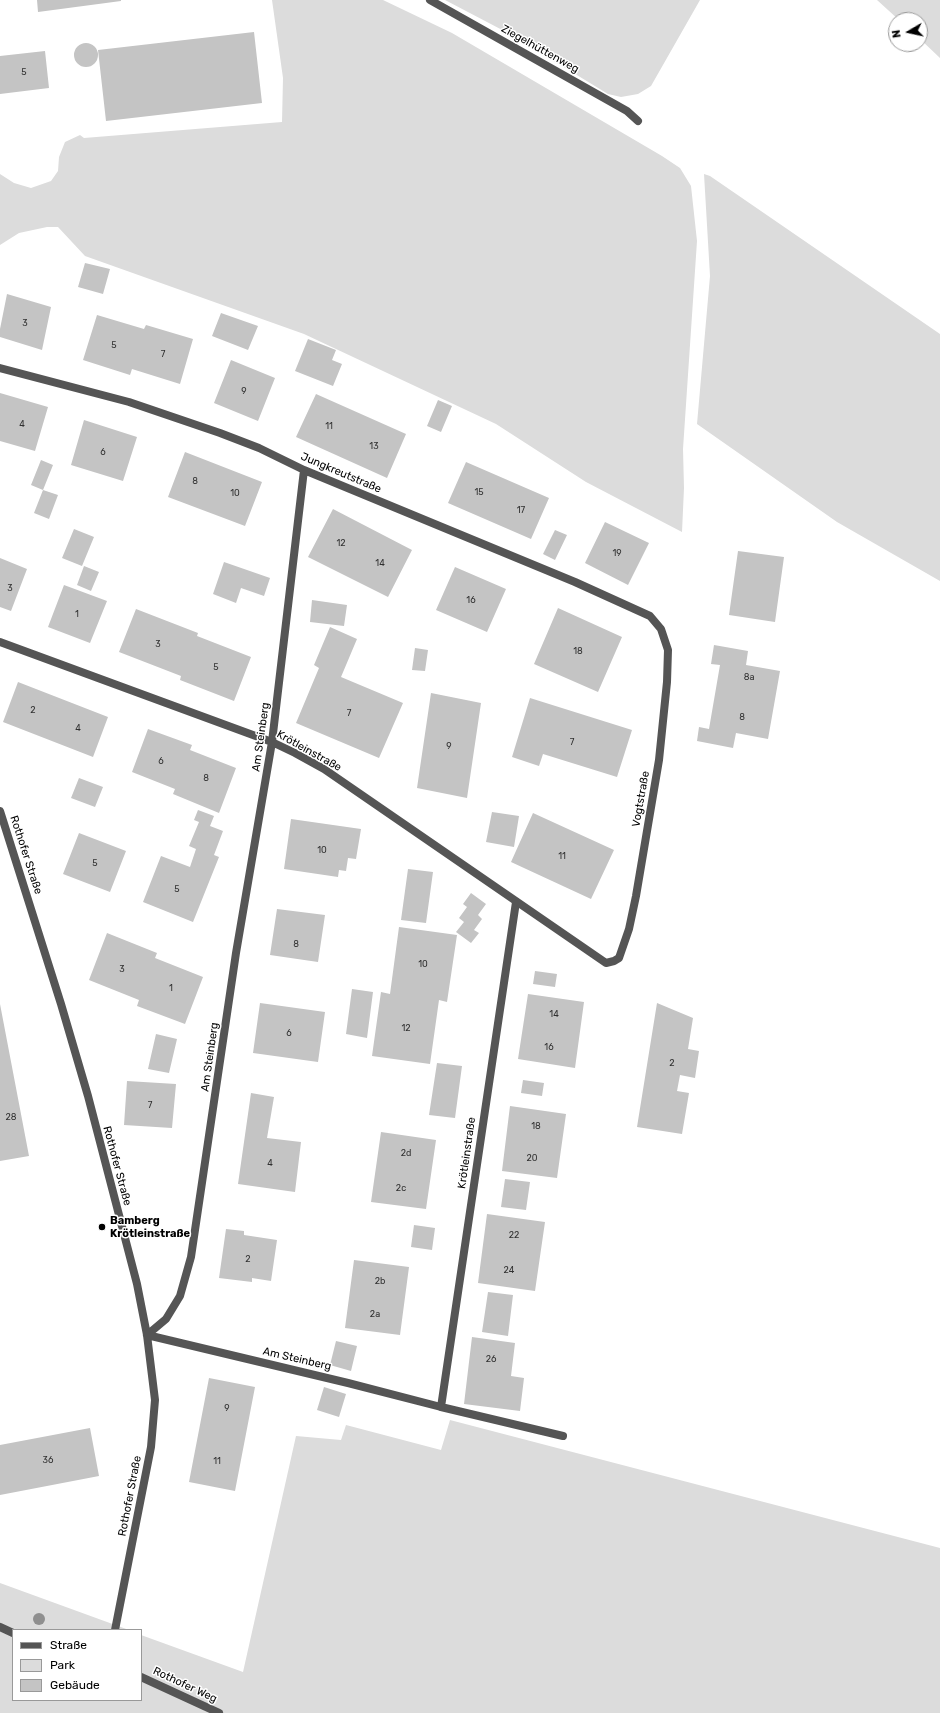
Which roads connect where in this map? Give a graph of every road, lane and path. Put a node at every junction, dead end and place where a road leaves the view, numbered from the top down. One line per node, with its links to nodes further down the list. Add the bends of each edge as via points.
1 (430, 0): 2 (street, Ziegelhüttenweg, via 627,111)
2 (638, 121)
3 (0, 368): 4 (street, Jungkreutstraße, via 129,402 227,435)
4 (304, 470): 5 (street, Jungkreutstraße, via 575,582 650,616); 7 (street, Am Steinberg)
5 (661, 629): 10 (street, Vogtstraße, via 668,650 668,682 659,760 629,929 619,958)
6 (0, 642): 7 (street, Krötleinstraße)
7 (272, 742): 9 (street, Krötleinstraße, via 324,769); 11 (street, Am Steinberg, via 236,953 191,1257 180,1296 166,1319)
8 (1, 816): 11 (street, Rothofer Straße, via 88,1096 137,1284)
9 (516, 902): 10 (street, Krötleinstraße); 12 (street, Krötleinstraße)
10 (606, 963)
11 (147, 1335): 12 (street, Am Steinberg); 15 (street, Rothofer Straße, via 155,1400 151,1447)
12 (441, 1407): 13 (street, Am Steinberg)
13 (563, 1436)
14 (0, 1627): 16 (street)
15 (115, 1629)
16 (12, 1633)
17 (142, 1676): 18 (street, Rothofer Weg)
18 (219, 1713)

